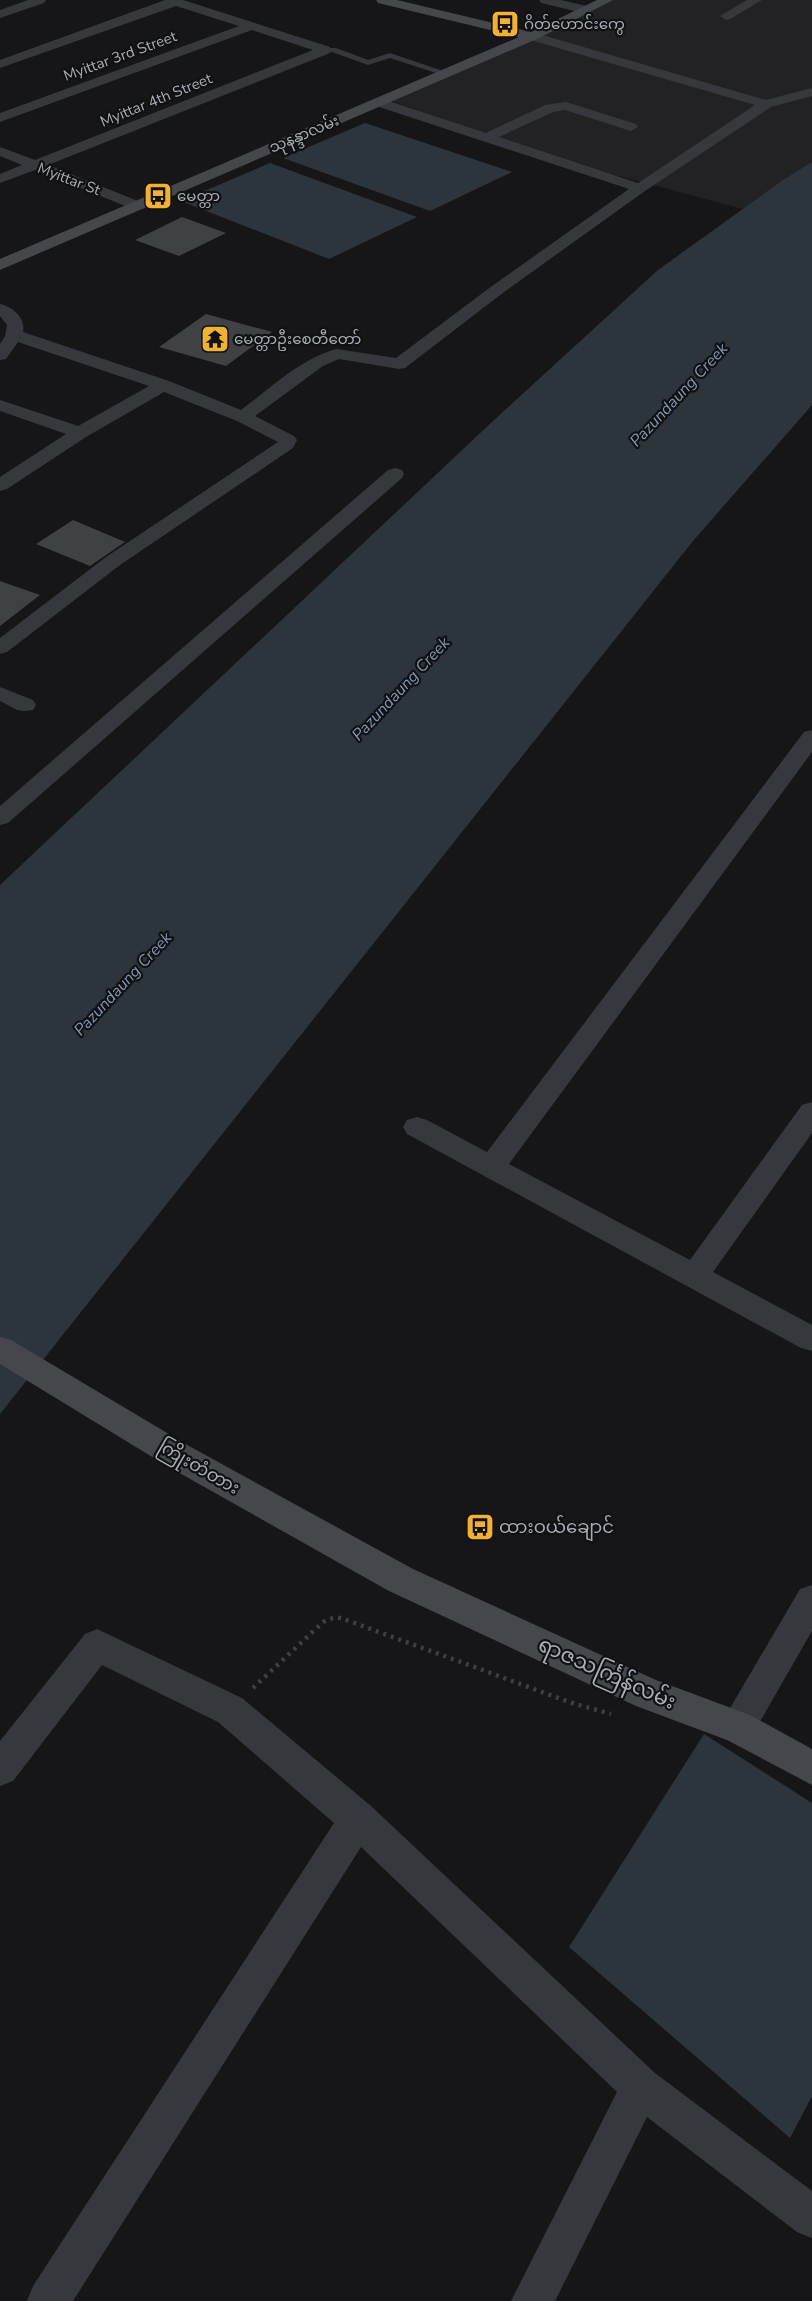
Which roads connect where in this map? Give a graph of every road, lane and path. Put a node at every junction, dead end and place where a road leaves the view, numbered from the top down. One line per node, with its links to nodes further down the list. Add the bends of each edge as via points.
1 (40, 0): 8 (street)
2 (382, 0): 11 (main road)
3 (545, 0): 7 (street)
4 (608, 0): 7 (main road, သုနန္ဒာလမ်း)
5 (756, 0): 9 (street)
6 (173, 1): 10 (street); 13 (street)
7 (587, 10): 11 (main road, သုနန္ဒာလမ်း)
8 (0, 14)
9 (726, 16)
10 (252, 26): 12 (street); 18 (street, Myittar 3rd Street)
11 (532, 36): 14 (main road, သုနန္ဒာလမ်း); 17 (street)
12 (325, 50): 14 (lane, via 368,63 390,55); 22 (street, Myittar 4th Street)
13 (0, 64)
14 (445, 73): 16 (main road, သုနန္ဒာလမ်း)
15 (812, 92): 17 (street)
16 (378, 102): 20 (street); 25 (main road, သုနန္ဒာလမ်း)
17 (766, 104): 24 (street)
18 (0, 118)
19 (631, 127): 20 (street, via 558,106)
20 (486, 138): 24 (street)
21 (0, 150): 22 (street, Myittar St)
22 (35, 166): 23 (street, Myittar 4th Street); 25 (street, Myittar St)
23 (0, 179)
24 (640, 188): 32 (street, via 399,364 338,354 317,362)
25 (138, 206): 26 (main road, သုနန္ဒာလမ်း)
26 (0, 265)
27 (0, 309): 28 (street, via 16,321)
28 (14, 336): 29 (street); 30 (street)
29 (0, 355)
30 (163, 385): 32 (street); 33 (street)
31 (0, 405): 33 (street)
32 (243, 416): 36 (street, via 283,436 288,440 287,444 114,561)
33 (80, 434): 35 (street)
34 (395, 474): 40 (street)
35 (0, 485)
36 (0, 648)
37 (0, 693): 38 (street)
38 (25, 705)
39 (812, 737): 43 (street)
40 (0, 818)
41 (812, 1112): 44 (street)
42 (416, 1127): 43 (street)
43 (491, 1167): 44 (street)
44 (694, 1276): 45 (street)
45 (812, 1339)
46 (0, 1349): 47 (main road, ကြိုးတံတား, via 178,1456)
47 (401, 1580): 49 (main road, ရာဇသင်္ကြန်လမ်း)
48 (812, 1600): 51 (street)
49 (648, 1694): 50 (path, via 615,1714 599,1712 341,1618 333,1618 323,1622); 51 (main road, ရာဇသင်္ကြန်လမ်း)
50 (230, 1710): 53 (street, via 97,1645); 54 (street)
51 (738, 1727): 52 (main road, ရာဇသင်္ကြန်လမ်း)
52 (812, 1768)
53 (0, 1769)
54 (358, 1819): 55 (street); 57 (street)
55 (641, 2087): 56 (street); 58 (street)
56 (812, 2217)
57 (48, 2301)
58 (532, 2301)

